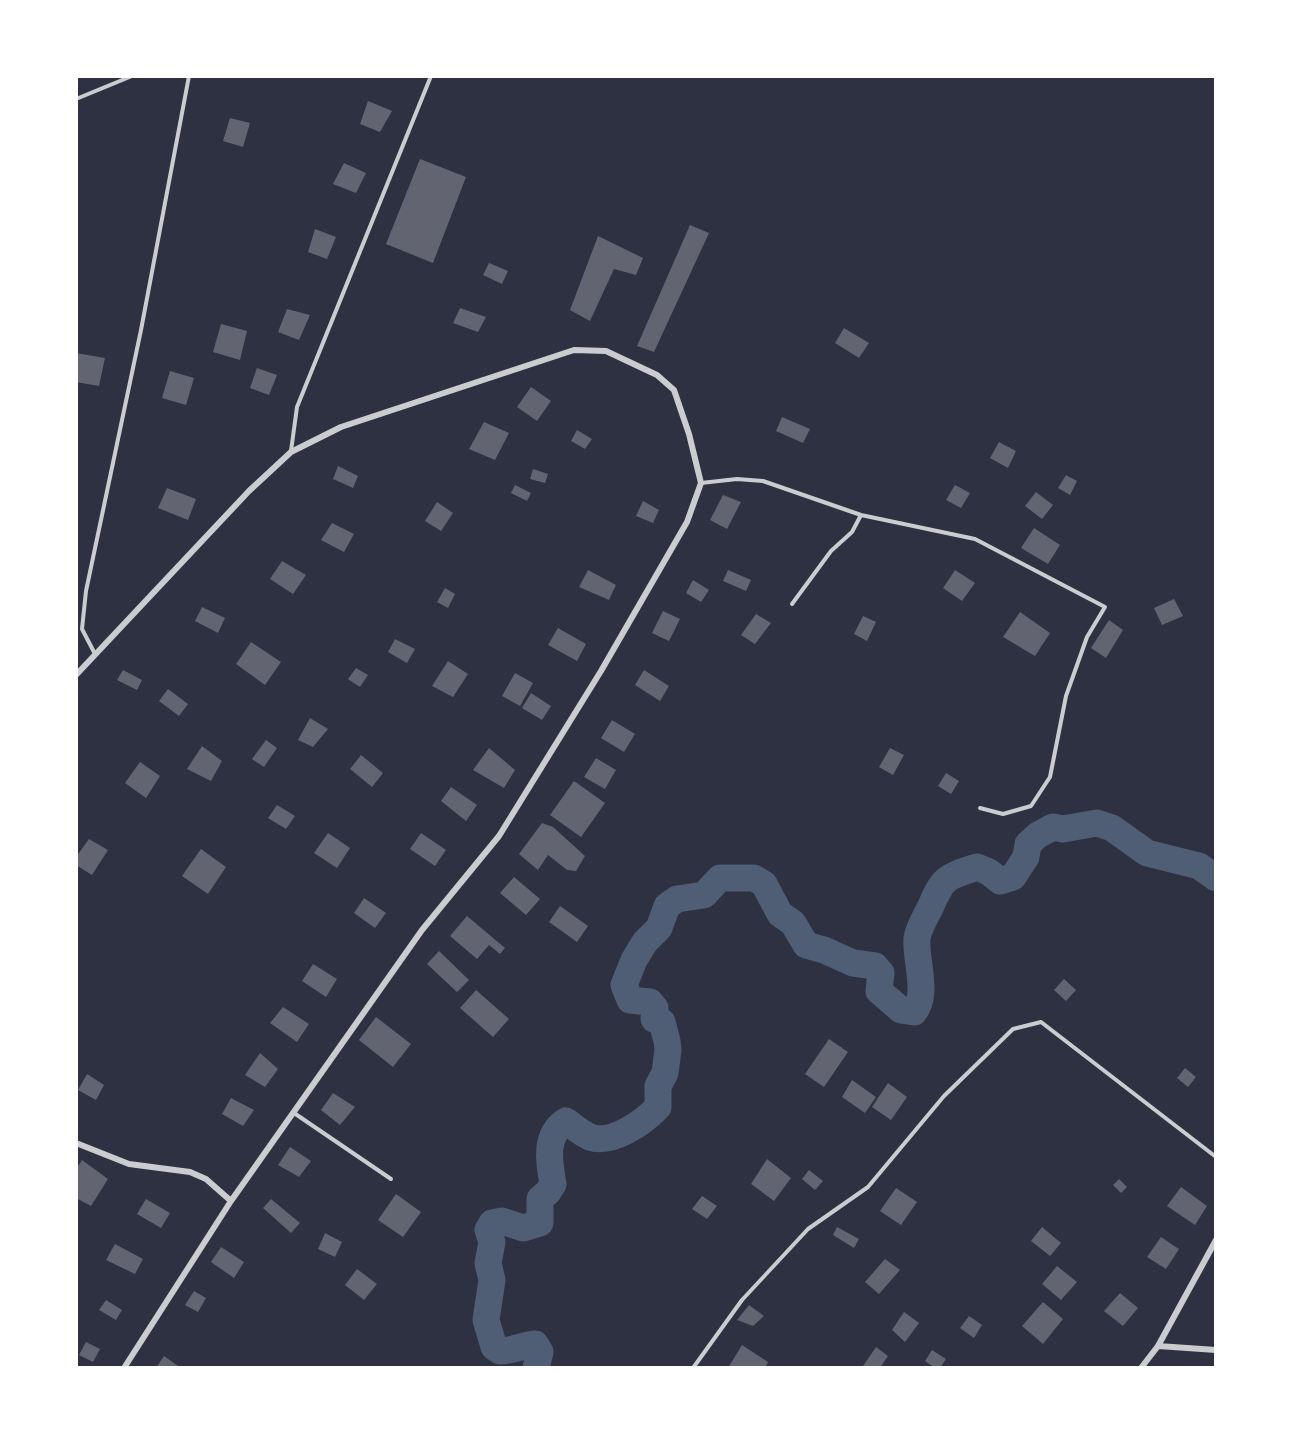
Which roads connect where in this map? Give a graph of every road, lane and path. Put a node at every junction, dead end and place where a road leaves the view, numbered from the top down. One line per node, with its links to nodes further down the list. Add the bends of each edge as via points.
1 (132, 76): 4 (lane)
2 (189, 76): 9 (lane, via 86,591 82,629)
3 (431, 76): 5 (lane, via 297,407)
4 (76, 99)
5 (291, 452): 6 (street, via 341,427 573,350 606,351 657,375 674,390); 9 (street, via 249,491)
6 (701, 483): 7 (lane, via 763,481); 12 (street, via 687,522 499,836 422,930)
7 (861, 515): 8 (lane, via 852,532 831,551); 11 (lane, via 975,539 1106,607 1087,637 1066,696 1050,777 1031,806 1003,814)
8 (792, 604)
9 (96, 655): 10 (street)
10 (76, 675)
11 (980, 808)
12 (294, 1113): 15 (lane); 16 (street)
13 (76, 1143): 16 (street, via 129,1164 190,1172 206,1179)
14 (1215, 1157): 21 (lane, via 1041,1022 1013,1029 944,1096 868,1187 808,1229 742,1300)
15 (391, 1179)
16 (231, 1202): 20 (street)
17 (1215, 1240): 18 (street)
18 (1158, 1346): 19 (street); 22 (street)
19 (1215, 1350)
20 (124, 1368)
21 (693, 1368)
22 (1141, 1368)

